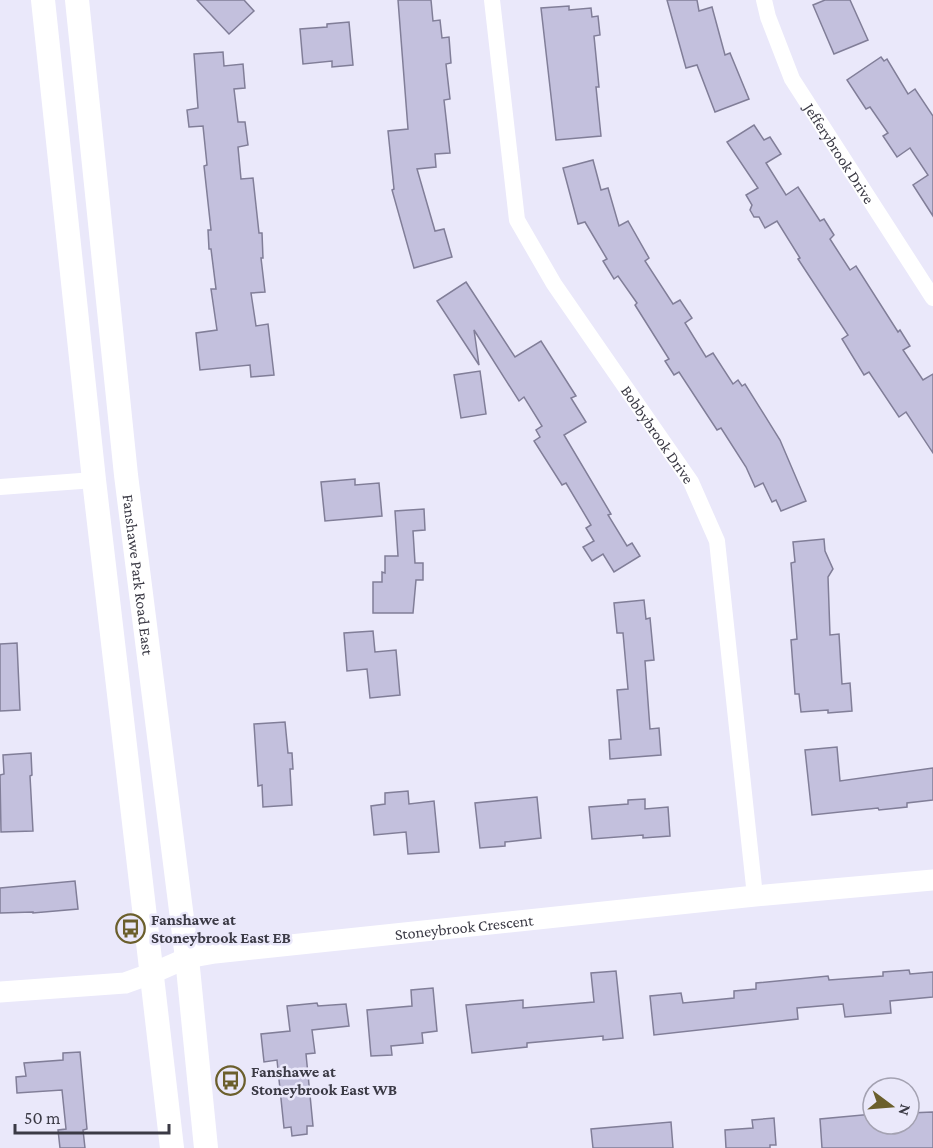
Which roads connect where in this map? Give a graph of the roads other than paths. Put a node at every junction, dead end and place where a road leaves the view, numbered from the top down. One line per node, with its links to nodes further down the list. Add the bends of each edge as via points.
1 (43, 0): 6 (main road, Fanshawe Park Road East)
2 (77, 0): 10 (main road, Fanshawe Park Road East, via 126,475)
3 (492, 0): 9 (street, Bobbybrook Drive, via 517,220 554,284 691,482 717,541)
4 (764, 0): 5 (street, Jefferybrook Drive, via 792,79)
5 (933, 298)
6 (94, 480): 7 (street); 11 (main road, Fanshawe Park Road East)
7 (0, 487)
8 (933, 880): 9 (street, Stoneybrook Crescent)
9 (755, 896): 10 (street, Stoneybrook Crescent)
10 (186, 958): 11 (street, Stoneybrook Crescent); 14 (main road, Fanshawe Park Road East)
11 (153, 973): 12 (street, Stoneybrook Crescent, via 125,982); 13 (main road, Fanshawe Park Road East)
12 (0, 992)
13 (172, 1148)
14 (206, 1148)

